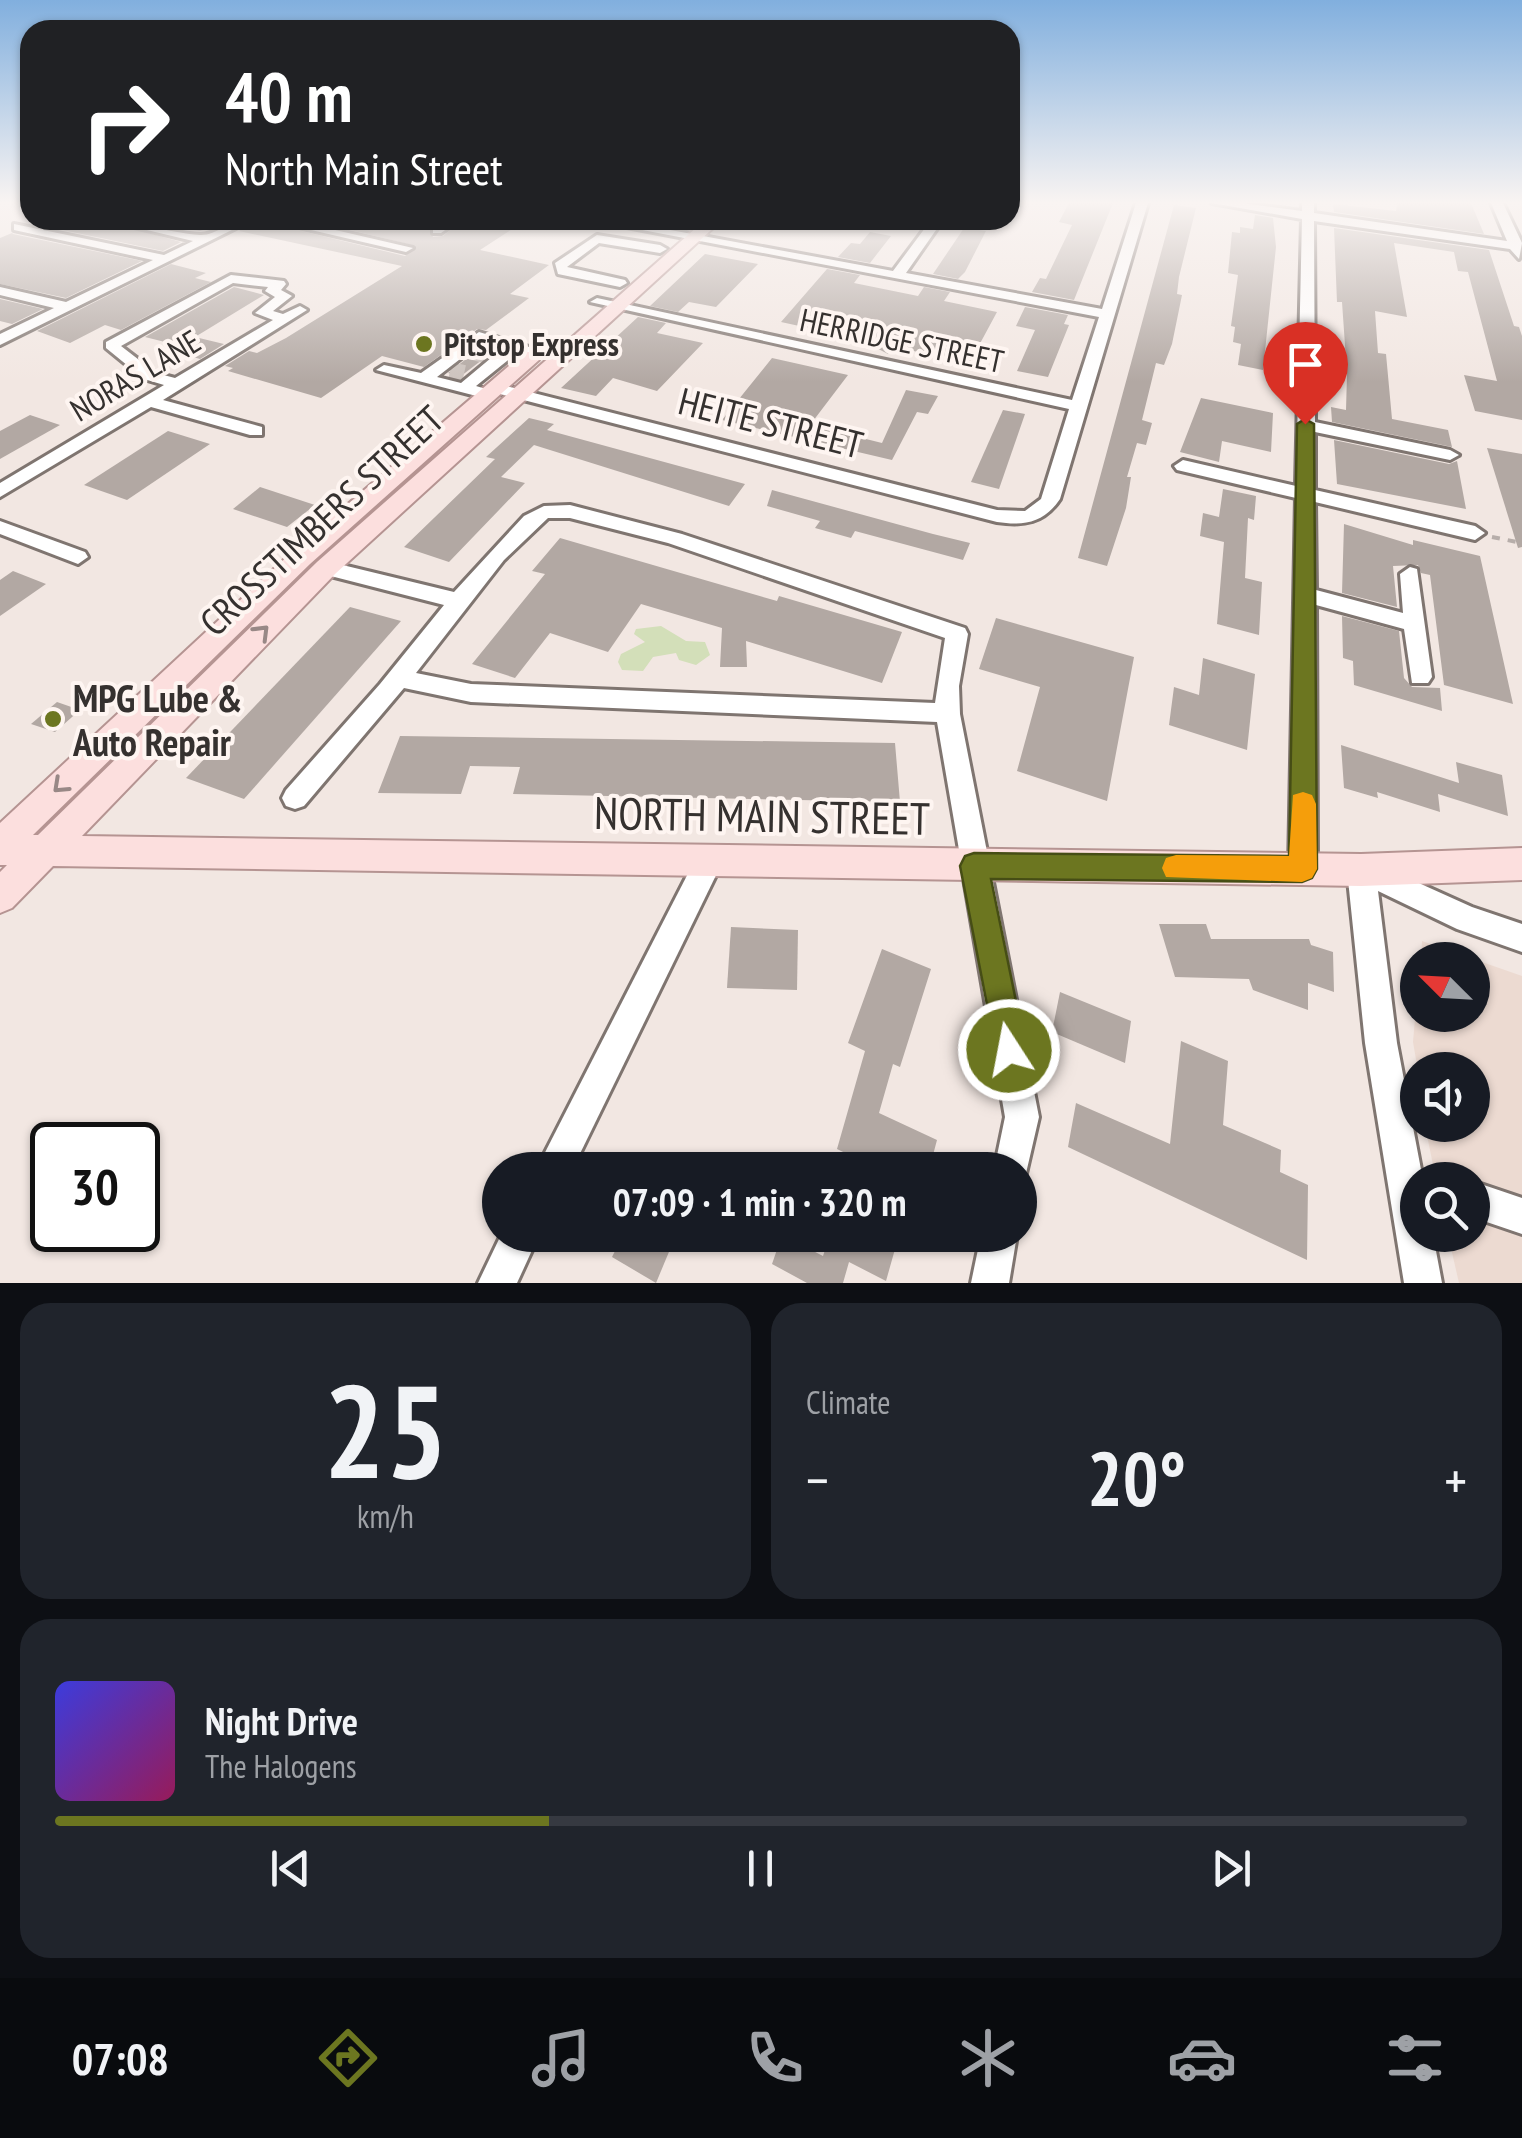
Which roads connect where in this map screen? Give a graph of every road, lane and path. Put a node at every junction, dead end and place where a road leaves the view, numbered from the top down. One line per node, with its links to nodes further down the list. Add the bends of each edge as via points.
1 (158, 263): 12 (street)
2 (565, 263): 11 (street, HERRIDGE STREET, via 563,271)
3 (650, 263): 11 (main road, CROSSTIMBERS STREET)
4 (650, 263): 11 (main road, CROSSTIMBERS STREET)
5 (831, 263): 9 (street)
6 (907, 263): 9 (street)
7 (1123, 263): 13 (street)
8 (1307, 263): 22 (street)
9 (898, 275): 13 (street)
10 (0, 291): 12 (street)
11 (610, 297): 15 (main road, CROSSTIMBERS STREET); 17 (main road, CROSSTIMBERS STREET); 21 (street, HERRIDGE STREET)
12 (68, 307): 14 (street)
13 (1107, 314): 21 (street)
14 (0, 340)
15 (526, 349): 17 (main road, CROSSTIMBERS STREET); 17 (street, via 479,337)
16 (384, 370): 18 (street, HEITE STREET)
17 (475, 370): 18 (street, HEITE STREET); 18 (street); 21 (street, HEITE STREET, via 997,516 1044,511); 32 (main road, CROSSTIMBERS STREET); 33 (main road, CROSSTIMBERS STREET)
18 (424, 379)
19 (177, 384): 19 (street, NORAS LANE, via 293,314 262,313 285,296 272,291 280,284 238,278 111,344 150,376); 20 (street, NORAS LANE)
20 (149, 401): 23 (street); 26 (street, NORAS LANE)
21 (1078, 406)
22 (1305, 424): 24 (street); 27 (street)
23 (256, 432)
24 (1450, 455)
25 (1183, 466): 27 (street)
26 (0, 491)
27 (1305, 492): 29 (street); 35 (street)
28 (0, 527): 31 (street)
29 (1480, 534): 30 (path)
30 (1522, 544)
31 (78, 557)
32 (301, 558): 33 (main road); 42 (main road, CROSSTIMBERS STREET, one-way to 42)
33 (326, 568): 36 (street); 43 (main road, CROSSTIMBERS STREET, one-way to 33)
34 (1410, 574): 37 (street)
35 (1304, 594): 37 (street); 47 (street)
36 (460, 601): 39 (street); 40 (street, via 536,516 566,510 957,634)
37 (1415, 624): 38 (street)
38 (1420, 677)
39 (398, 678): 40 (street, via 471,693); 41 (street)
40 (945, 713): 46 (street)
41 (295, 798)
42 (0, 847): 43 (main road, NORTH MAIN STREET)
43 (44, 850): 44 (main road, NORTH MAIN STREET); 49 (main road, CROSSTIMBERS STREET)
44 (708, 863): 46 (main road, NORTH MAIN STREET); 51 (street)
45 (1522, 864): 48 (main road, NORTH MAIN STREET)
46 (974, 866): 47 (main road, NORTH MAIN STREET); 52 (street, via 1022,1118)
47 (1302, 869): 48 (main road, NORTH MAIN STREET)
48 (1362, 870): 50 (street); 53 (street, via 1382,1042)
49 (0, 896)
50 (1522, 938)
51 (563, 1152)
52 (1015, 1152)
53 (1412, 1162)
54 (1490, 1205): 55 (street)
55 (1522, 1216)
56 (512, 1252): 59 (street)
57 (996, 1252): 60 (street)
58 (1421, 1252): 61 (street)
59 (497, 1283)
60 (990, 1283)
61 (1423, 1283)

